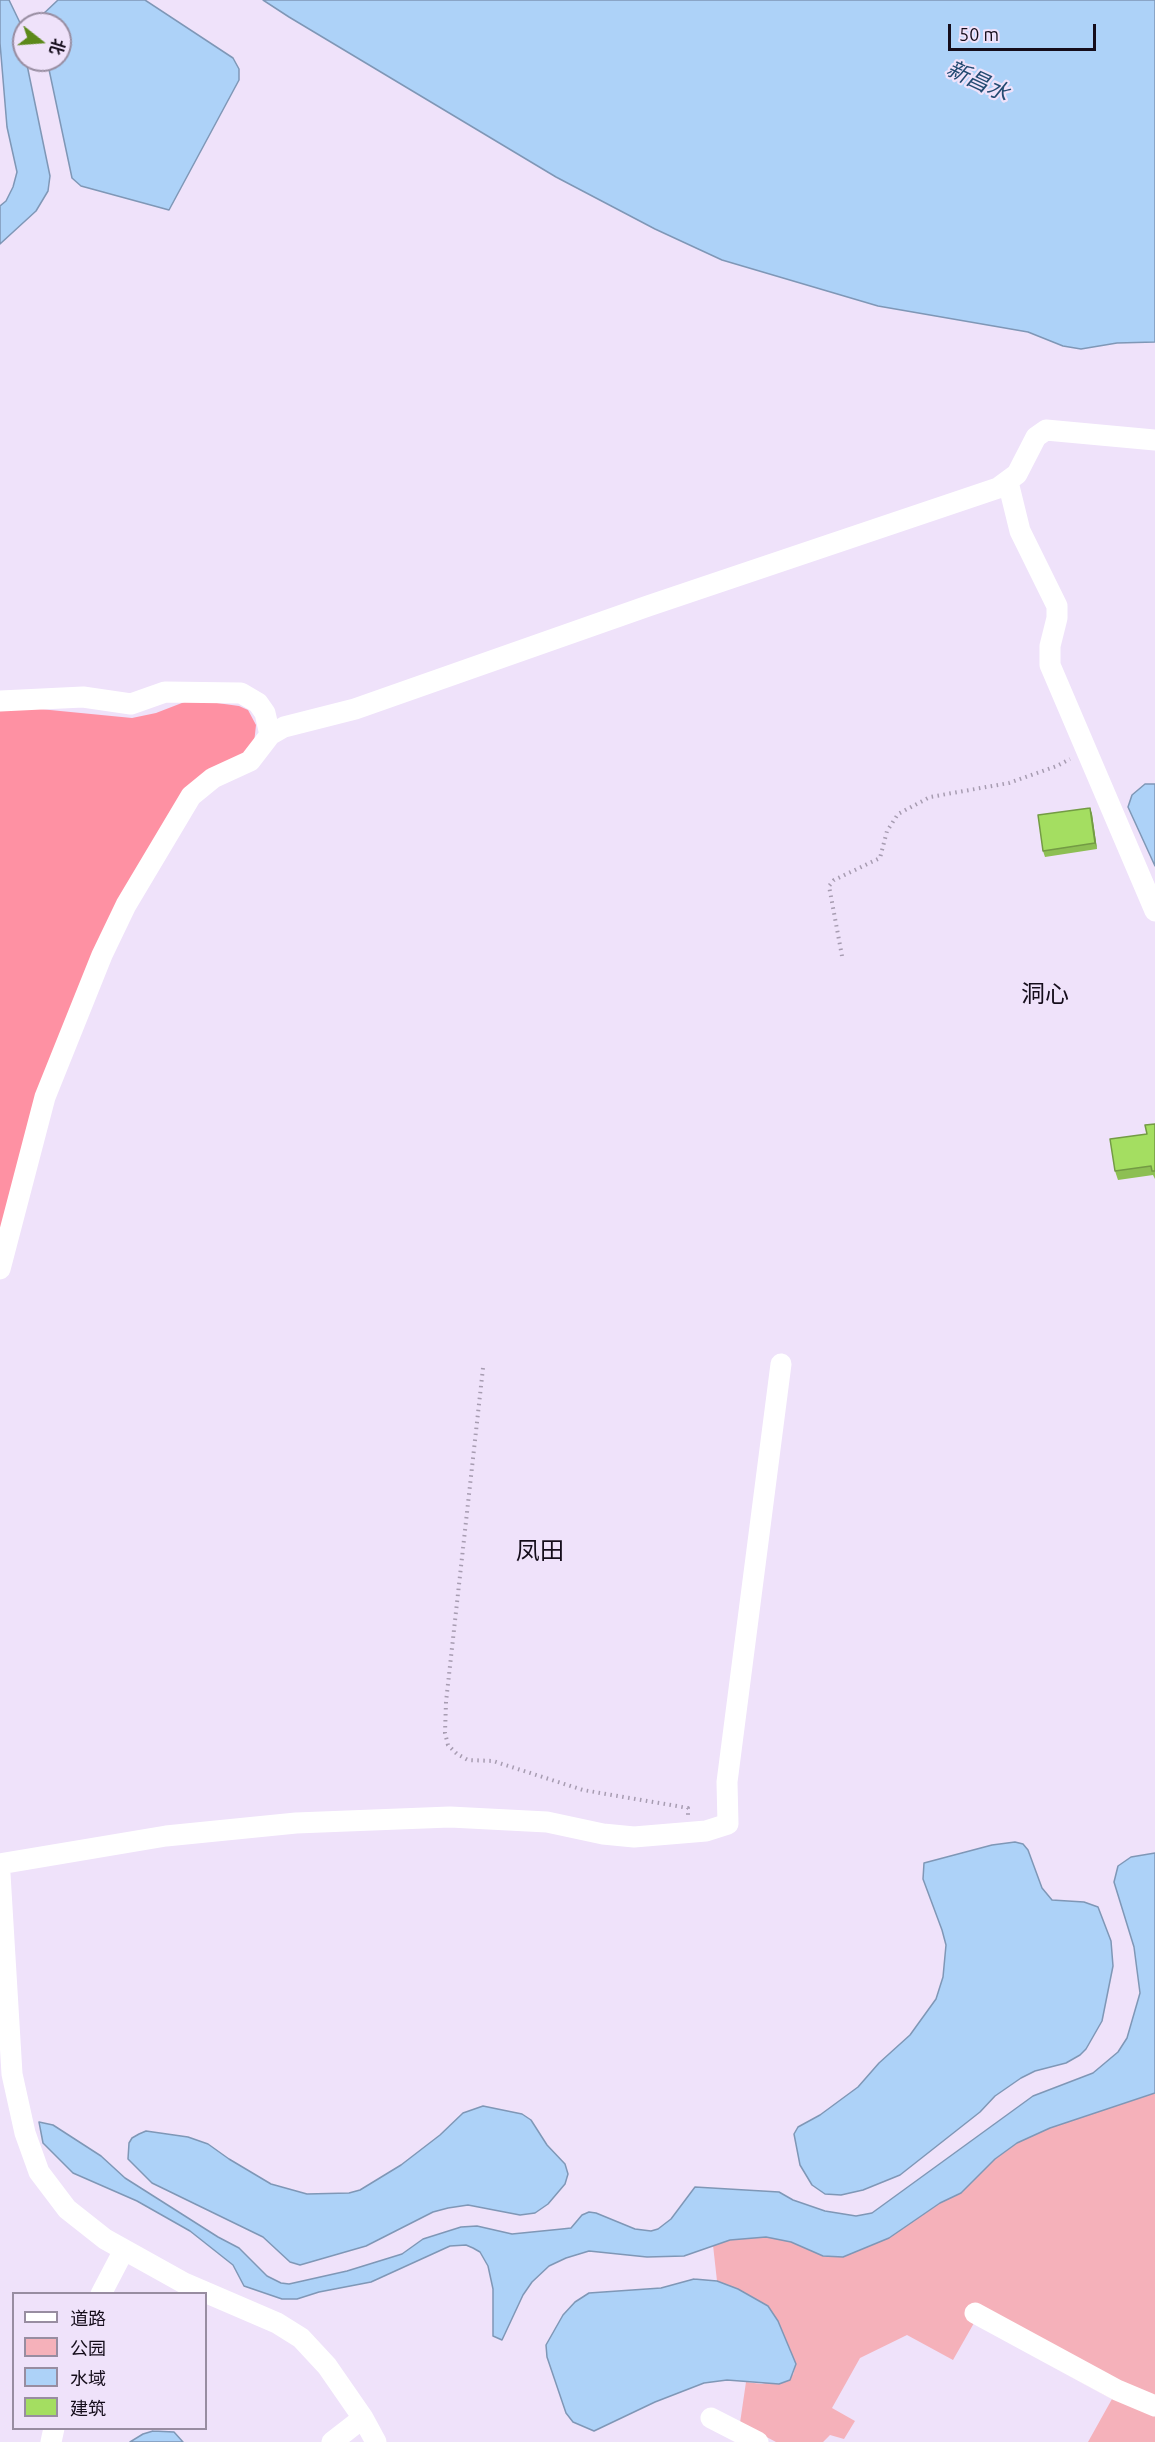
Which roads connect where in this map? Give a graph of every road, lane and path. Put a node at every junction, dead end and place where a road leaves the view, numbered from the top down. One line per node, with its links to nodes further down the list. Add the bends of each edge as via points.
1 (1155, 440): 2 (street, via 1046,430 1036,437 1024,464)
2 (1008, 482): 4 (street, via 355,709 284,727); 5 (street, via 1020,531 1057,606 1050,665)
3 (0, 700): 4 (street, via 83,697 130,704 165,692 241,693 258,703 265,713)
4 (270, 735): 8 (street, via 250,761 213,778 191,796 126,905 45,1098)
5 (1087, 750): 6 (street); 7 (path, via 1057,766 1009,783 930,797 898,814 887,831 879,858 829,886)
6 (1155, 911)
7 (842, 956)
8 (0, 1269)
9 (781, 1364): 11 (street, via 728,1782 728,1824)
10 (483, 1368): 11 (path, via 445,1711 448,1745 468,1760 493,1761 583,1790 688,1808)
11 (688, 1833): 12 (street, via 634,1837 547,1822 450,1817 296,1823 166,1836)
12 (0, 1863)
13 (0, 1874): 14 (street, via 9,2044 25,2133 39,2172 52,2192 85,2225)
14 (124, 2250): 15 (street); 16 (street)
15 (102, 2292)
16 (204, 2292)
17 (207, 2293): 20 (street, via 289,2330 315,2352)
18 (975, 2313): 19 (street, via 1117,2390)
19 (1155, 2406)
20 (363, 2418): 22 (street); 23 (street)
21 (711, 2418): 24 (street)
22 (332, 2442)
23 (376, 2442)
24 (758, 2442)

